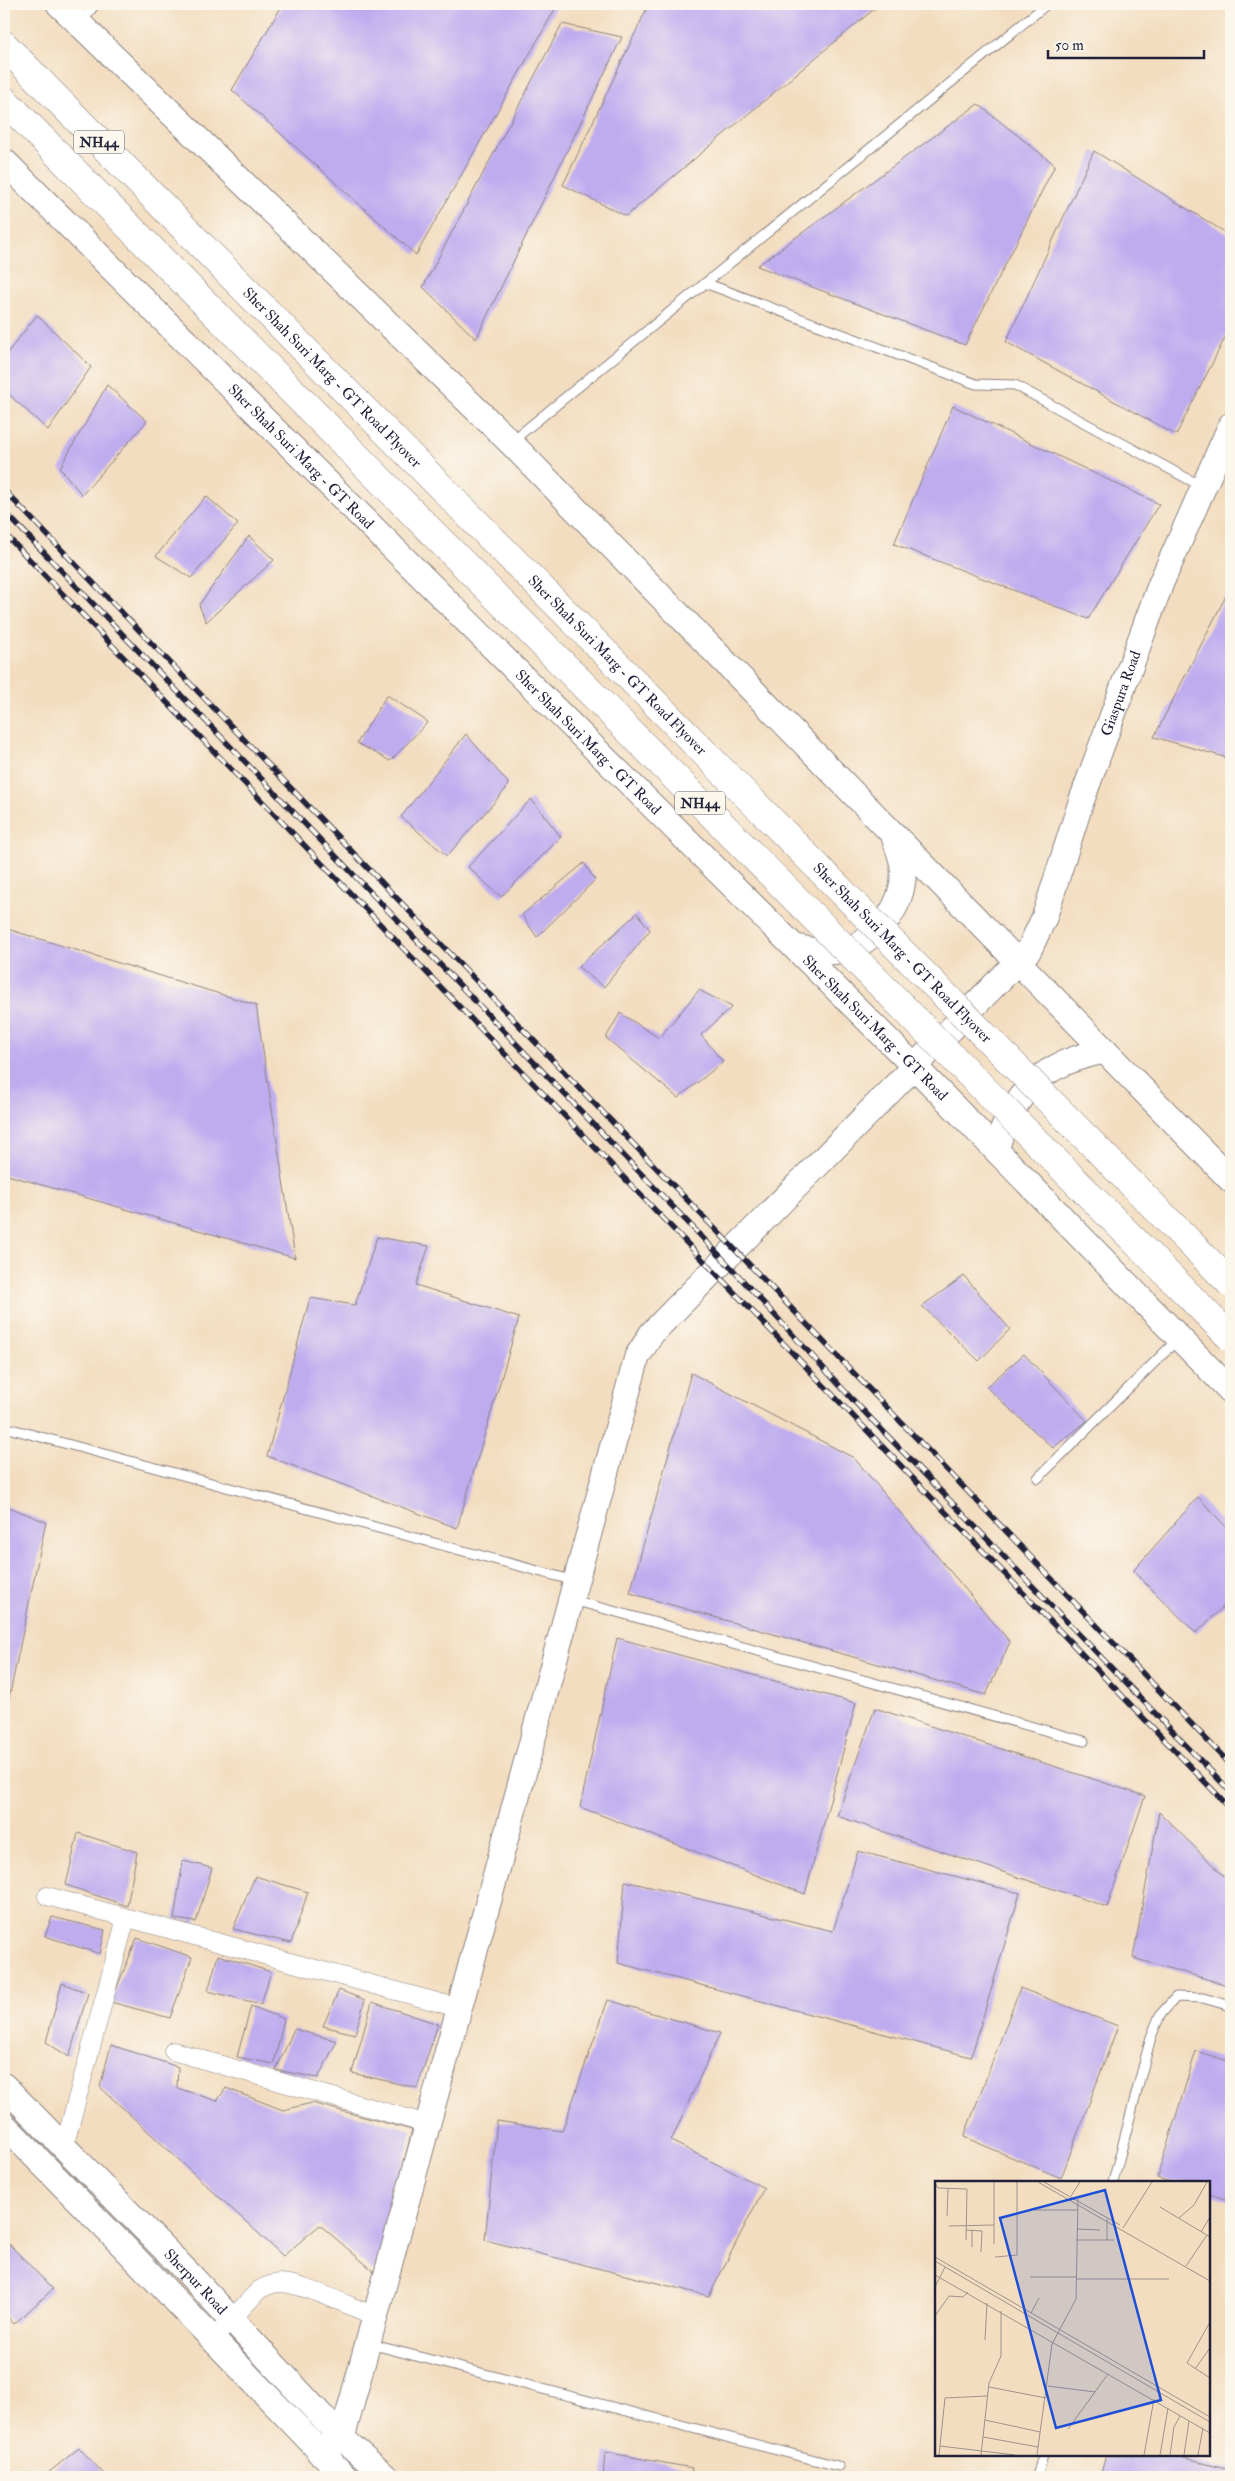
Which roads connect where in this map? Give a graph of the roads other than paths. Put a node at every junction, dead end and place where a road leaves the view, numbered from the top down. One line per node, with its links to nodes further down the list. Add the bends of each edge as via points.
1 (59, 4): 4 (street)
2 (95, 4): 4 (lane)
3 (1047, 4): 8 (lane)
4 (80, 26): 10 (street)
5 (4, 45): 19 (highway, Sher Shah Suri Marg - GT Road Flyover / NH44, bridge)
6 (4, 100): 21 (highway, NH44, bridge)
7 (4, 161): 13 (street, Sher Shah Suri Marg - GT Road)
8 (705, 283): 10 (lane); 11 (lane, via 959,379 976,384 1014,385)
9 (1231, 425): 11 (street, Giaspura Road)
10 (510, 442): 12 (street)
11 (1203, 488): 14 (street, Giaspura Road, via 1161,583 1081,802 1037,936)
12 (894, 837): 13 (street, via 903,867 899,899 883,926 858,945 827,952); 14 (street)
13 (796, 947): 16 (street, Sher Shah Suri Marg - GT Road)
14 (1018, 962): 15 (street); 16 (street, Giaspura Road)
15 (1105, 1051): 17 (street, via 1079,1056 1055,1066 1034,1082 1016,1102); 18 (street)
16 (914, 1066): 17 (street, Sher Shah Suri Marg - GT Road); 25 (street, Giaspura Road, via 643,1345 632,1370)
17 (996, 1150): 20 (street, Sher Shah Suri Marg - GT Road)
18 (1231, 1180)
19 (1231, 1284)
20 (1180, 1338): 22 (street, Sher Shah Suri Marg - GT Road); 24 (lane)
21 (1231, 1338)
22 (1231, 1390)
23 (4, 1427): 25 (lane)
24 (1038, 1478)
25 (572, 1590): 26 (lane); 30 (street, Giaspura Road)
26 (1084, 1741)
27 (47, 1896): 28 (street)
28 (126, 1918): 30 (street); 35 (street)
29 (1231, 2006): 36 (lane, via 1203,1998 1176,1997 1160,2015 1151,2037)
30 (459, 2008): 33 (street, Giaspura Road)
31 (173, 2051): 33 (street)
32 (4, 2086): 35 (street, Sherpur Road)
33 (427, 2124): 37 (street, Giaspura Road)
34 (4, 2126): 39 (street, Sherpur Road)
35 (64, 2148): 38 (street, Sherpur Road)
36 (1114, 2181)
37 (375, 2316): 38 (street, via 299,2288 269,2284 259,2290); 40 (street, Giaspura Road)
38 (232, 2320): 39 (street); 41 (street, Sherpur Road)
39 (212, 2340): 42 (street, Sherpur Road)
40 (368, 2343): 41 (street, Giaspura Road); 44 (lane)
41 (342, 2438): 42 (street); 46 (street, Sherpur Road)
42 (319, 2452): 45 (street, Sherpur Road)
43 (1043, 2456): 47 (lane)
44 (838, 2466)
45 (345, 2477)
46 (386, 2477)
47 (1037, 2477)

